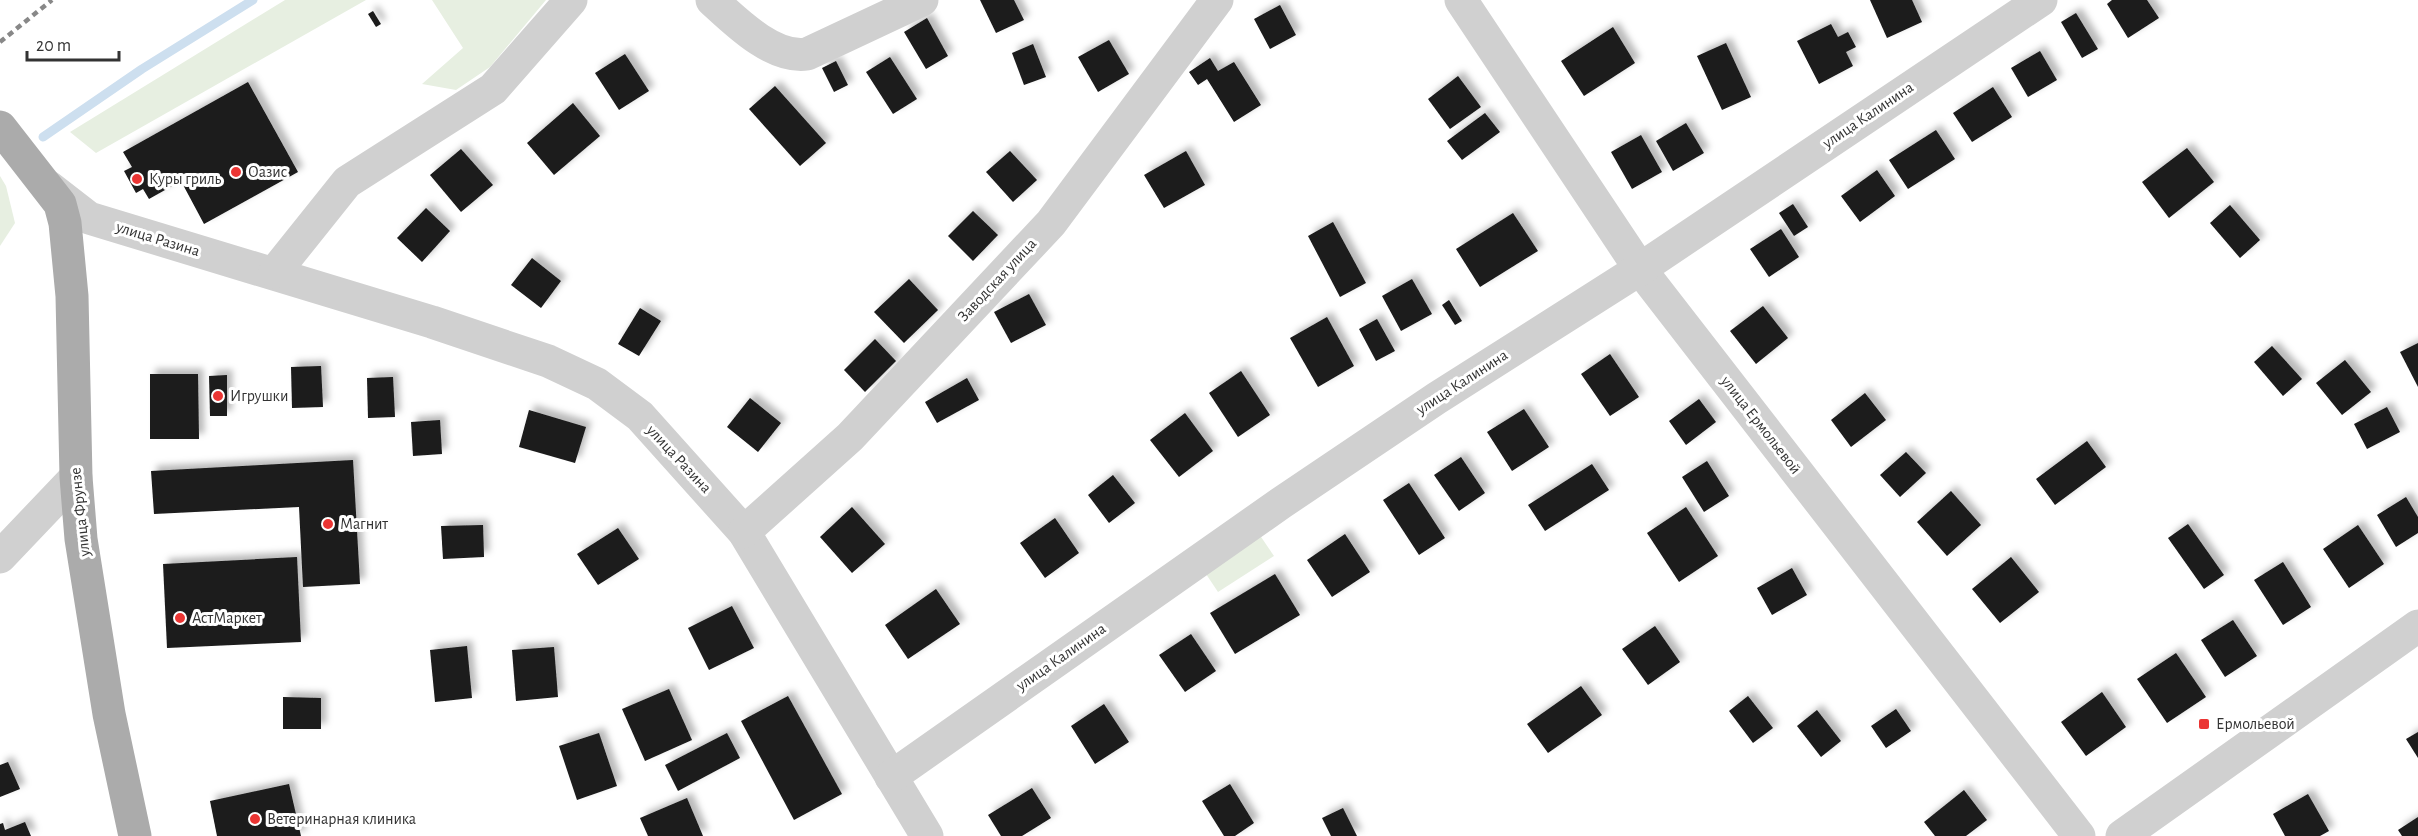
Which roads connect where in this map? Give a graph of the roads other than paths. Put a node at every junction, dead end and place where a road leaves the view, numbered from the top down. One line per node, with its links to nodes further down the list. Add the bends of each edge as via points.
1 (571, 0): 10 (street, via 493,89 347,182)
2 (712, 0): 3 (street, via 768,45 794,56 807,54)
3 (922, 0)
4 (1217, 0): 12 (street, Заводская улица, via 1051,223 850,437)
5 (1461, 0): 9 (street, улица Ермольевой)
6 (2041, 0): 9 (street, улица Калинина)
7 (0, 127): 8 (main road, улица Фрунзе)
8 (49, 188): 10 (street, улица Разина, via 89,218); 11 (main road, улица Фрунзе, via 60,204 65,223 72,296)
9 (1640, 269): 15 (street, улица Калинина, via 1281,503); 18 (street, улица Ермольевой)
10 (275, 272): 12 (street, улица Разина, via 548,361 597,384 640,416)
11 (76, 477): 13 (street); 16 (main road, улица Фрунзе, via 109,714)
12 (744, 532): 15 (street, улица Разина)
13 (0, 557)
14 (2418, 626): 19 (street)
15 (891, 777): 17 (street, улица Разина)
16 (135, 836)
17 (927, 836)
18 (2079, 836)
19 (2122, 836)

